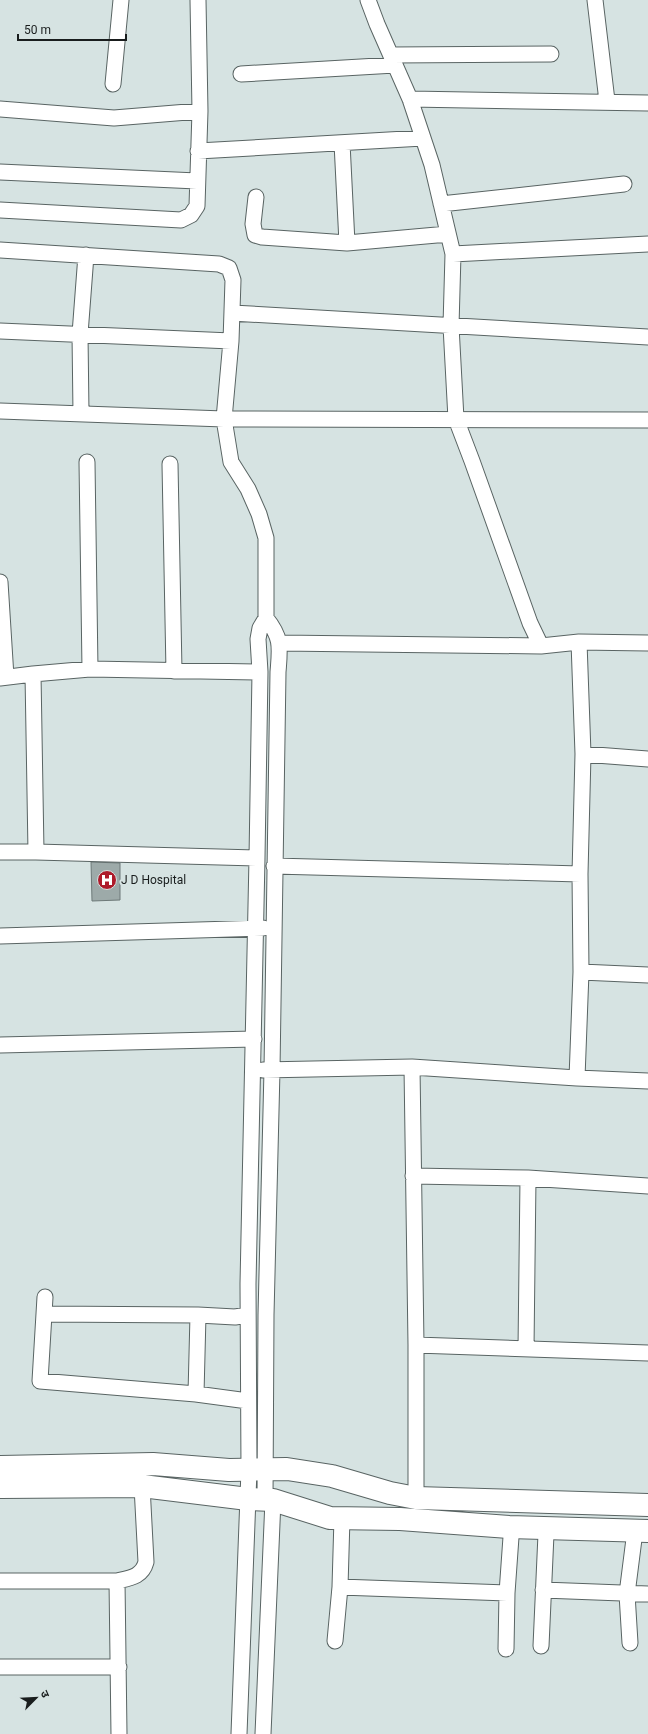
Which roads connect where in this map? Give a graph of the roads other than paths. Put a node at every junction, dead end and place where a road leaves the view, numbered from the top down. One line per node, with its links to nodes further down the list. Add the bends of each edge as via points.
1 (121, 0): 8 (street)
2 (198, 0): 13 (street)
3 (368, 0): 6 (street)
4 (595, 0): 10 (street)
5 (551, 54): 6 (street)
6 (393, 60): 7 (street); 9 (street)
7 (241, 74)
8 (113, 84)
9 (410, 99): 10 (street); 14 (street)
10 (607, 101): 11 (street)
11 (648, 103)
12 (0, 109): 13 (street, via 114,118)
13 (200, 112): 16 (street)
14 (423, 138): 15 (street); 21 (street)
15 (342, 143): 16 (street); 24 (street)
16 (198, 151): 18 (street)
17 (0, 172): 18 (street)
18 (197, 181): 22 (street, via 196,206 191,215 181,220)
19 (624, 184): 21 (street)
20 (256, 197): 24 (street, via 253,224 255,234 262,237)
21 (441, 204): 23 (street)
22 (0, 210)
23 (448, 234): 24 (street); 27 (street)
24 (346, 243)
25 (648, 244): 27 (street)
26 (0, 250): 28 (street)
27 (453, 254): 30 (street)
28 (86, 255): 29 (street, via 219,264 229,268 233,280); 32 (street)
29 (232, 313): 30 (street); 34 (street)
30 (452, 326): 33 (street); 38 (street)
31 (0, 331): 32 (street)
32 (80, 334): 34 (street); 36 (street)
33 (648, 337)
34 (231, 341): 37 (street)
35 (0, 411): 36 (street)
36 (81, 414): 37 (street)
37 (224, 419): 38 (street); 43 (street, via 231,462 248,489 266,538)
38 (456, 419): 39 (street); 47 (street, via 530,624)
39 (648, 420)
40 (87, 462): 48 (street)
41 (170, 464): 49 (street)
42 (0, 582): 52 (street)
43 (266, 618): 45 (street); 50 (street, via 260,628 258,639)
44 (579, 642): 46 (street); 47 (street); 53 (street)
45 (280, 643): 47 (street); 58 (street)
46 (648, 643)
47 (541, 646)
48 (90, 669): 49 (street); 51 (street)
49 (174, 672): 50 (street)
50 (260, 672): 57 (street)
51 (33, 674): 52 (street); 56 (street)
52 (3, 678)
53 (583, 754): 54 (street); 59 (street)
54 (648, 758)
55 (0, 852): 56 (street)
56 (36, 852): 57 (street)
57 (257, 858): 60 (street)
58 (274, 866): 59 (street); 61 (street)
59 (580, 874): 63 (street)
60 (255, 927): 61 (street); 62 (street); 65 (street)
61 (274, 928): 69 (street)
62 (0, 936)
63 (581, 972): 64 (street); 70 (street)
64 (648, 975)
65 (254, 1039): 66 (street); 68 (street)
66 (0, 1045)
67 (412, 1067): 69 (street); 70 (street); 72 (street)
68 (253, 1070): 69 (street); 78 (street)
69 (272, 1070): 85 (street, via 266,1315)
70 (577, 1078): 71 (street)
71 (648, 1081)
72 (413, 1176): 73 (street); 79 (street)
73 (528, 1178): 74 (street); 80 (street)
74 (648, 1186)
75 (45, 1297): 76 (street)
76 (44, 1314): 77 (street); 82 (street, via 40,1382)
77 (198, 1315): 78 (street); 82 (street)
78 (248, 1315): 83 (street)
79 (416, 1344): 80 (street); 88 (street)
80 (526, 1349): 81 (street)
81 (648, 1353)
82 (196, 1394): 83 (street)
83 (248, 1401): 85 (street)
84 (0, 1467): 85 (street, via 153,1464)
85 (257, 1469): 88 (street, via 288,1468 332,1476); 89 (street)
86 (142, 1486): 87 (street); 89 (street); 96 (street, via 146,1562 144,1569 133,1578)
87 (0, 1487)
88 (416, 1498): 90 (street)
89 (262, 1499): 91 (street, via 330,1518); 109 (street); 110 (street)
90 (648, 1505)
91 (342, 1518): 92 (street, via 400,1519); 97 (street)
92 (510, 1527): 93 (street); 99 (street)
93 (548, 1528): 94 (street); 98 (street)
94 (641, 1531): 100 (street)
95 (0, 1581): 96 (street)
96 (117, 1581): 107 (street)
97 (340, 1586): 99 (street); 102 (street)
98 (543, 1590): 100 (street); 104 (street)
99 (507, 1593): 105 (street)
100 (627, 1594): 101 (street); 103 (street)
101 (648, 1594)
102 (335, 1641)
103 (630, 1643)
104 (541, 1646)
105 (506, 1649)
106 (0, 1666): 107 (street)
107 (119, 1667): 108 (street)
108 (119, 1734)
109 (238, 1734)
110 (263, 1734)

